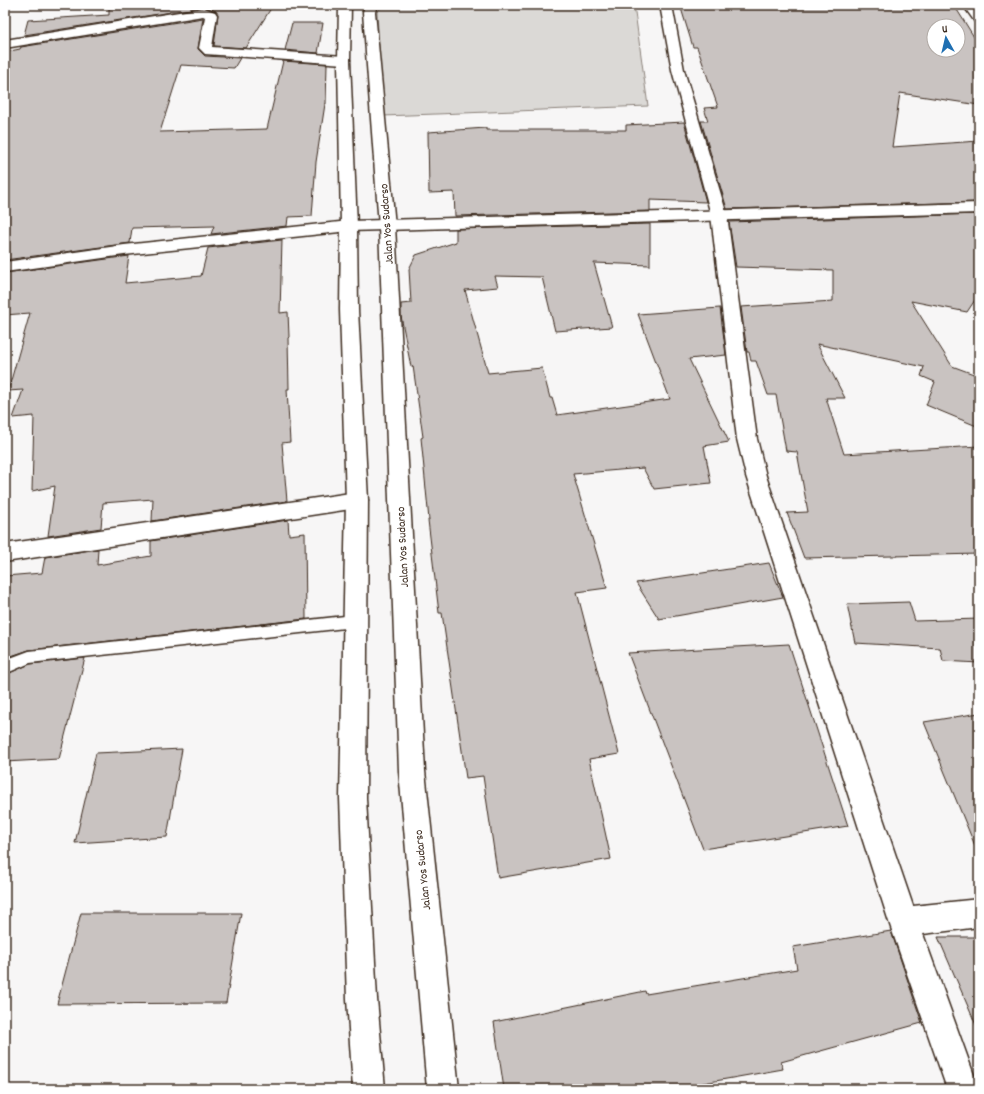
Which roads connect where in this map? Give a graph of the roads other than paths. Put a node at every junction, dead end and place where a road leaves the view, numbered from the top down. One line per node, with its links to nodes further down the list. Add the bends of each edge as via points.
1 (345, 5): 7 (main road)
2 (371, 5): 11 (main road, Jalan Yos Sudarso, via 369,12)
3 (666, 5): 9 (main road, via 678,70)
4 (969, 5): 5 (main road)
5 (979, 18)
6 (5, 44): 7 (main road, via 204,12 210,15 205,48 209,51)
7 (344, 60): 10 (main road)
8 (979, 208): 9 (main road)
9 (719, 215): 11 (main road); 18 (main road, via 745,424 756,476)
10 (349, 226): 11 (main road); 12 (main road, via 124,250); 13 (main road, via 349,310)
11 (387, 226): 20 (main road, Jalan Yos Sudarso, via 412,771)
12 (5, 267)
13 (356, 500): 14 (main road); 15 (main road)
14 (5, 553)
15 (354, 621): 16 (lane, via 29,657); 19 (main road, via 353,798 362,999)
16 (5, 667)
17 (979, 913): 18 (main road)
18 (904, 922): 21 (main road)
19 (369, 1089)
20 (443, 1089)
21 (963, 1089)

